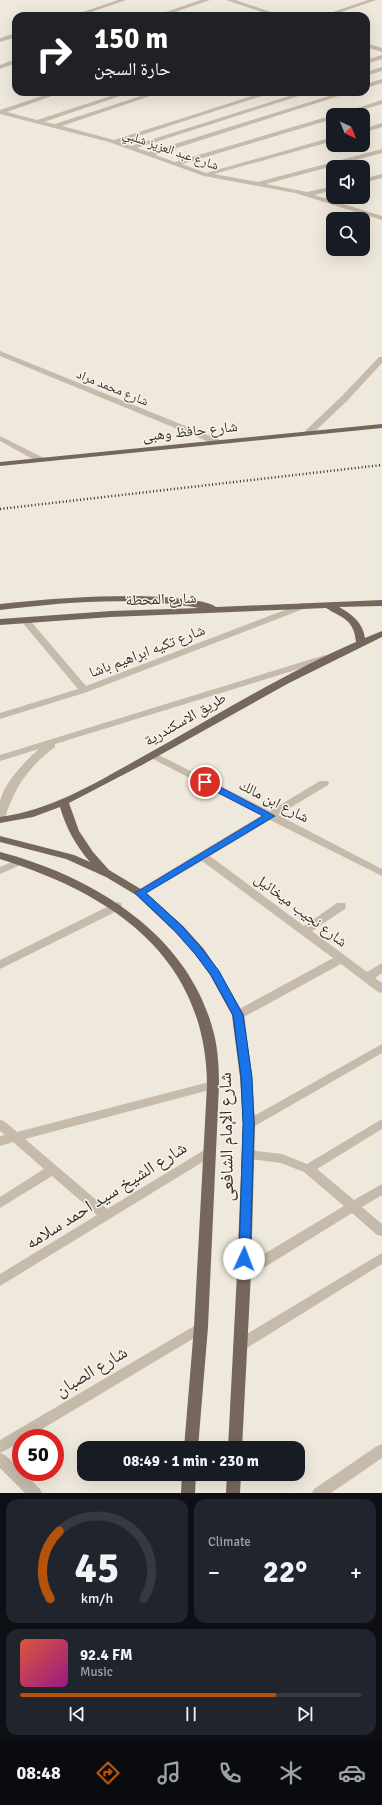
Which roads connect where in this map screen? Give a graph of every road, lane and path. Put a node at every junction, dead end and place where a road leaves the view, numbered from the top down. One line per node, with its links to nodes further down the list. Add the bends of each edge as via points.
1 (123, 0): 5 (street)
2 (207, 0): 6 (street)
3 (229, 0): 7 (street)
4 (373, 0): 8 (street)
5 (86, 12)
6 (170, 12)
7 (267, 12)
8 (336, 12)
9 (12, 36): 10 (street)
10 (0, 40)
11 (370, 46): 12 (street)
12 (382, 50)
13 (382, 57): 14 (street)
14 (370, 61)
15 (12, 62): 16 (street)
16 (0, 67)
17 (382, 69): 18 (street)
18 (370, 73)
19 (382, 81): 20 (street)
20 (370, 85)
21 (48, 96): 29 (street)
22 (117, 96): 33 (street)
23 (147, 96): 35 (street)
24 (258, 96): 38 (street)
25 (295, 96): 39 (street)
26 (335, 96): 41 (street)
27 (382, 102): 28 (street)
28 (362, 108)
29 (0, 112): 30 (street, شارع عبد العزيز شلبي)
30 (13, 116): 32 (street); 33 (street, شارع عبد العزيز شلبي)
31 (326, 118): 42 (street)
32 (0, 119)
33 (37, 122): 35 (street, شارع عبد العزيز شلبي)
34 (382, 125): 36 (street)
35 (53, 126): 38 (street, شارع عبد العزيز شلبي)
36 (370, 129)
37 (326, 141): 43 (street)
38 (113, 142): 39 (street, شارع عبد العزيز شلبي)
39 (132, 148): 41 (street, شارع عبد العزيز شلبي)
40 (382, 151): 46 (street)
41 (150, 154): 42 (street, شارع عبد العزيز شلبي)
42 (176, 164): 43 (street, شارع عبد العزيز شلبي)
43 (206, 174): 46 (street, شارع عبد العزيز شلبي)
44 (382, 176): 45 (street)
45 (370, 179)
46 (257, 184): 48 (street, شارع عبد العزيز شلبي)
47 (326, 190): 48 (street)
48 (307, 194): 50 (street, شارع عبد العزيز شلبي)
49 (382, 212): 50 (street)
50 (371, 215): 51 (street, شارع عبد العزيز شلبي)
51 (382, 218)
52 (0, 353): 57 (street, شارع محمد مراد)
53 (382, 359): 55 (street)
54 (382, 426): 55 (main road, شارع حافظ وهبى)
55 (308, 433): 57 (main road, شارع حافظ وهبى)
56 (0, 438): 58 (street)
57 (217, 442): 58 (main road, شارع حافظ وهبى)
58 (41, 460): 59 (main road, شارع حافظ وهبى)
59 (0, 464)
60 (382, 603): 62 (main road)
61 (303, 606): 62 (main road, شارع المحطة); 64 (main road, شارع المحطة); 70 (street, شارع تكيه ابراهيم باشا)
62 (324, 606): 68 (main road, via 341,612 354,621 359,627)
63 (0, 607): 64 (main road, via 127,598 199,604)
64 (227, 610): 65 (main road, شارع المحطة)
65 (25, 620): 66 (main road, شارع المحطة); 70 (street)
66 (0, 622)
67 (382, 634): 68 (main road, طريق الاسكندرية)
68 (361, 642): 69 (main road, طريق الاسكندرية)
69 (327, 658): 72 (street); 73 (main road, طريق الاسكندرية, via 277,683)
70 (84, 690): 71 (street, شارع تكيه ابراهيم باشا)
71 (0, 716)
72 (57, 740): 74 (street); 78 (street, via 42,751 18,776 9,790)
73 (153, 755): 76 (main road, طريق الاسكندرية); 77 (street, شارع ابن مالك)
74 (0, 758)
75 (324, 783): 77 (street)
76 (64, 803): 78 (main road, طريق الاسكندرية, via 18,818); 85 (main road, via 69,822 78,840)
77 (270, 816): 81 (street); 84 (street, شارع ابن مالك)
78 (0, 819)
79 (0, 839): 85 (main road, شارع الإمام الشافعى, via 70,857)
80 (0, 855): 82 (main road, شارع الإمام الشافعى)
81 (203, 856): 86 (street); 89 (street, شارع نجيب ميخائيل)
82 (21, 861): 83 (street); 87 (main road, شارع الإمام الشافعى, via 62,876)
83 (0, 871)
84 (382, 873)
85 (110, 875): 86 (main road, شارع الإمام الشافعى)
86 (140, 893): 95 (main road, شارع الإمام الشافعى, via 199,951)
87 (117, 906): 91 (street); 97 (main road, شارع الإمام الشافعى, via 164,948 182,972 196,998 206,1025 212,1054)
88 (341, 906): 89 (street)
89 (304, 931): 90 (street, شارع نجيب ميخائيل)
90 (341, 959): 93 (street, شارع نجيب ميخائيل); 95 (street)
91 (0, 965)
92 (382, 967): 93 (street)
93 (367, 978): 94 (street, شارع نجيب ميخائيل)
94 (382, 989)
95 (238, 1015): 100 (main road, شارع الإمام الشافعى)
96 (382, 1048): 100 (street)
97 (213, 1085): 101 (street); 103 (main road, شارع الإمام الشافعى)
98 (382, 1123): 106 (street)
99 (0, 1124): 101 (street)
100 (249, 1124): 104 (main road, شارع الإمام الشافعى)
101 (15, 1137): 102 (street); 105 (street)
102 (0, 1141)
103 (210, 1152): 110 (street, شارع الشيخ سيد احمد سلامه); 115 (main road, شارع الإمام الشافعى)
104 (247, 1155): 106 (street, via 282,1159); 113 (main road, شارع الإمام الشافعى)
105 (53, 1169): 108 (street); 110 (street)
106 (308, 1169): 109 (street)
107 (382, 1190): 109 (street)
108 (0, 1203)
109 (355, 1207): 111 (street); 113 (street)
110 (106, 1216): 114 (street, شارع الشيخ سيد احمد سلامه)
111 (382, 1232)
112 (382, 1258): 116 (street)
113 (244, 1273): 116 (main road, شارع الإمام الشافعى)
114 (0, 1281)
115 (201, 1327): 117 (main road, شارع الإمام الشافعى); 119 (street, شارع الصبان)
116 (240, 1345): 118 (main road, شارع الإمام الشافعى)
117 (192, 1441)
118 (235, 1441)
119 (0, 1447)
120 (382, 1450): 127 (street)
121 (0, 1459): 124 (street)
122 (189, 1481): 125 (main road)
123 (234, 1481): 126 (main road)
124 (35, 1493)
125 (188, 1493)
126 (233, 1493)
127 (319, 1493)

